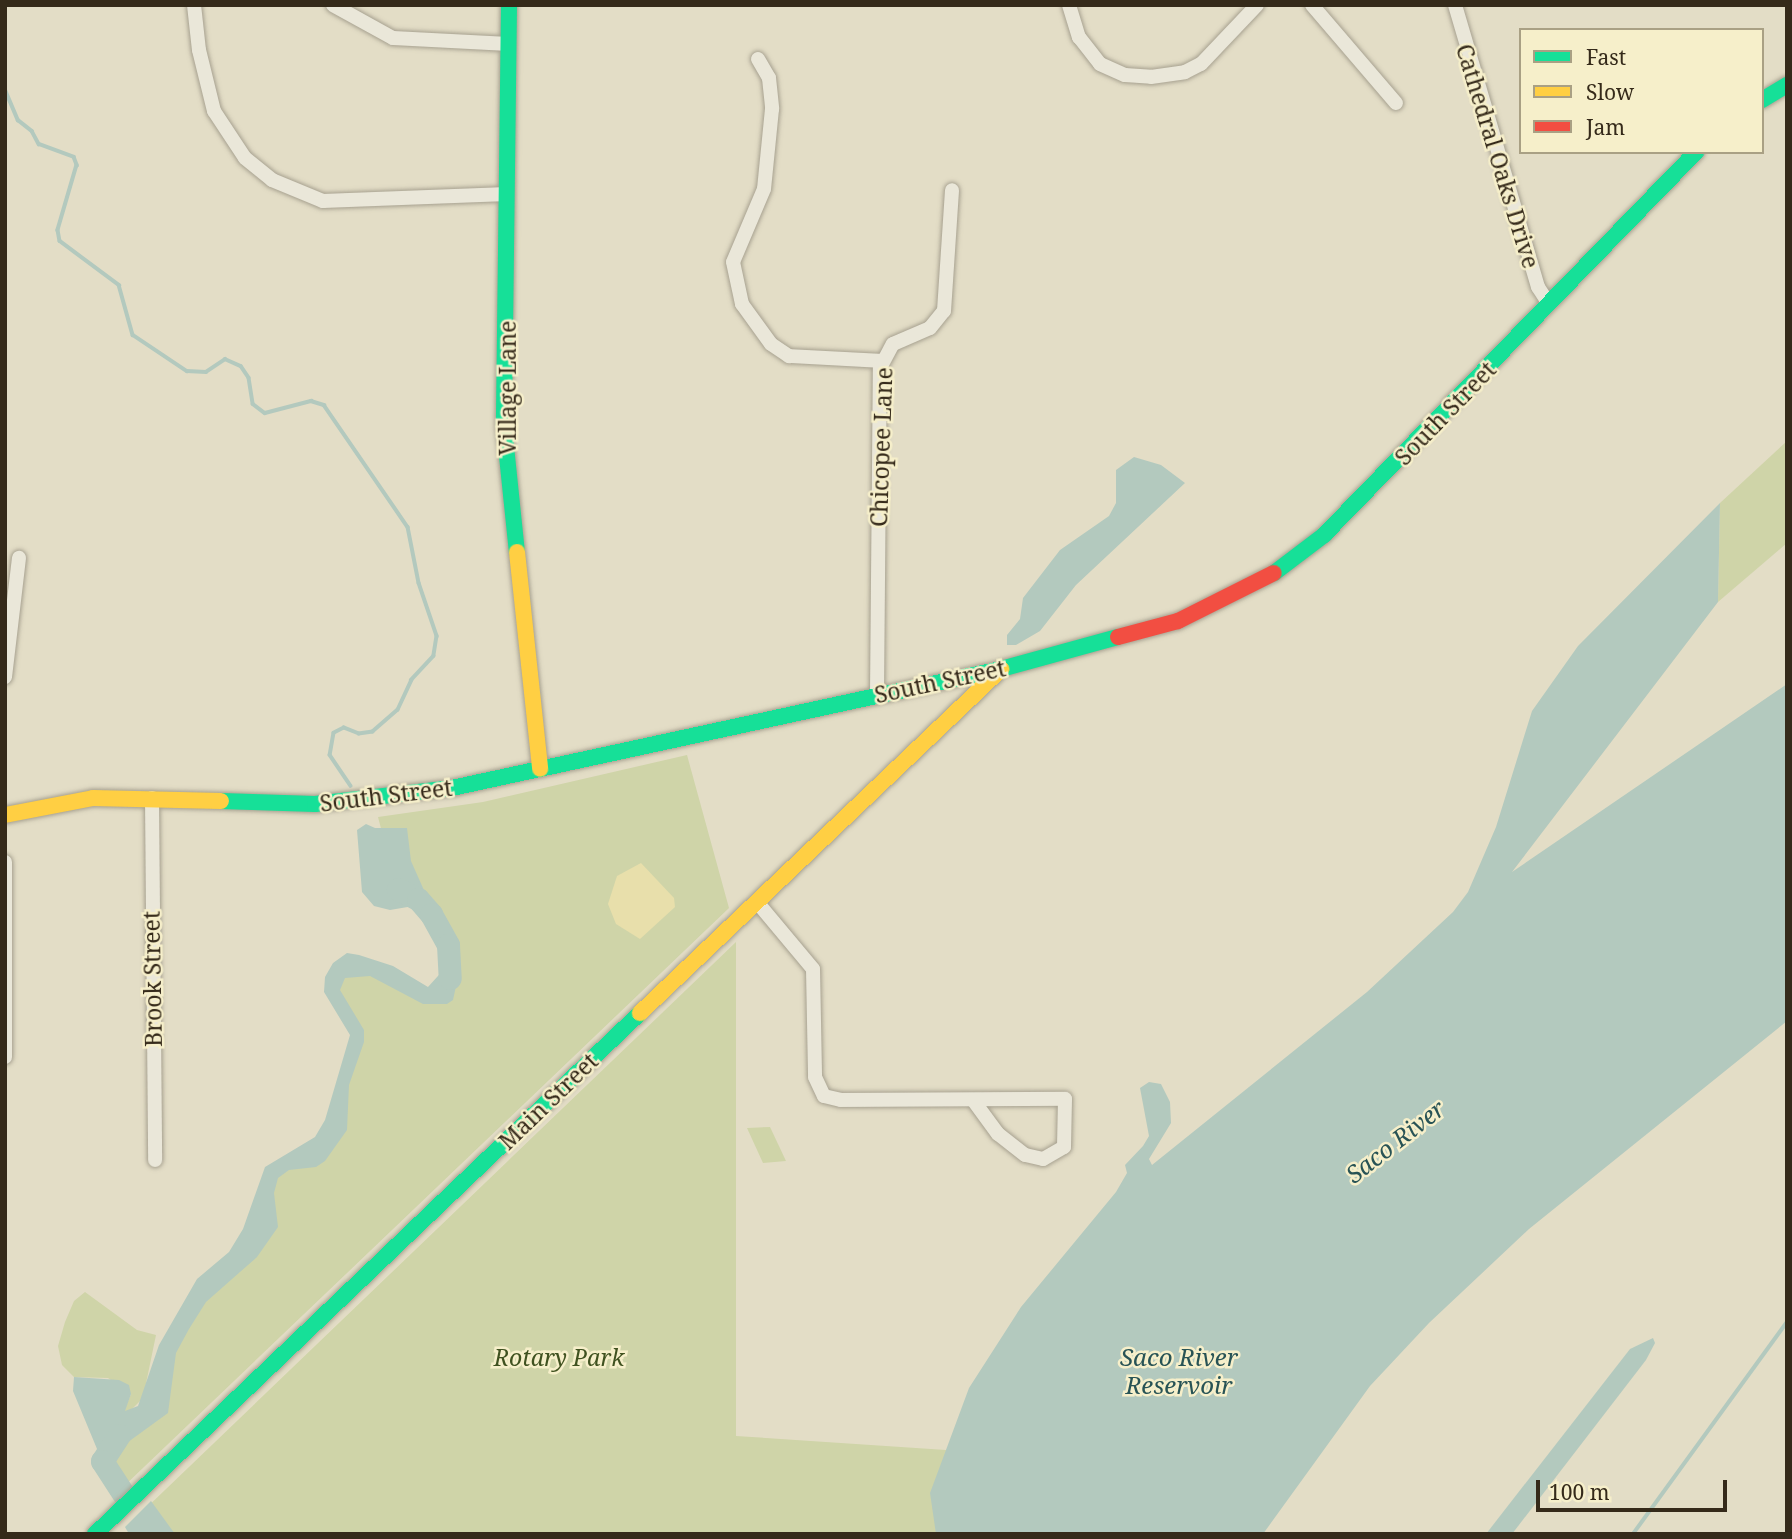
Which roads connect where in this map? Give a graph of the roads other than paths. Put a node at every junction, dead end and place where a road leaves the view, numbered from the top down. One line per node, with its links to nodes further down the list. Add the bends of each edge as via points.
1 (194, 5): 15 (street, via 214,111 245,158 272,180 323,201)
2 (333, 5): 8 (street, via 393,38)
3 (509, 5): 8 (street, Village Lane)
4 (1069, 5): 5 (street, via 1079,37 1100,64 1125,75 1151,77 1185,72 1201,64)
5 (1257, 5)
6 (1312, 5): 12 (street)
7 (1455, 5): 16 (street, Cathedral Oaks Drive, via 1538,287)
8 (509, 44): 15 (street, Village Lane)
9 (758, 59): 17 (street, via 769,78 772,109 764,188 733,262 742,303 771,344 789,356)
10 (1787, 85): 11 (street)
11 (1764, 99)
12 (1396, 103)
13 (1694, 154): 16 (street, South Street)
14 (952, 190): 17 (street, Chicopee Lane, via 944,311 930,328 893,344)
15 (507, 194): 23 (street, Village Lane, via 505,447 522,570)
16 (1549, 304): 20 (street, South Street, via 1349,512 1288,566 1237,596 1178,621)
17 (881, 361): 22 (street, Chicopee Lane)
18 (19, 558): 19 (street)
19 (10, 587): 21 (street)
20 (1000, 669): 22 (street, South Street); 27 (street, Main Street)
21 (5, 677)
22 (877, 695): 23 (street, South Street)
23 (540, 769): 24 (street, South Street, via 441,790 350,802)
24 (152, 799): 25 (street, South Street, via 66,801); 30 (street, Brook Street)
25 (5, 815)
26 (5, 862): 28 (street)
27 (757, 902): 29 (street, via 813,970 815,1077 824,1096 841,1100); 31 (street, Main Street)
28 (5, 1057)
29 (972, 1100): 29 (street, via 1065,1099 1065,1147 1042,1160 1025,1155 998,1134)
30 (155, 1160)
31 (95, 1534)

